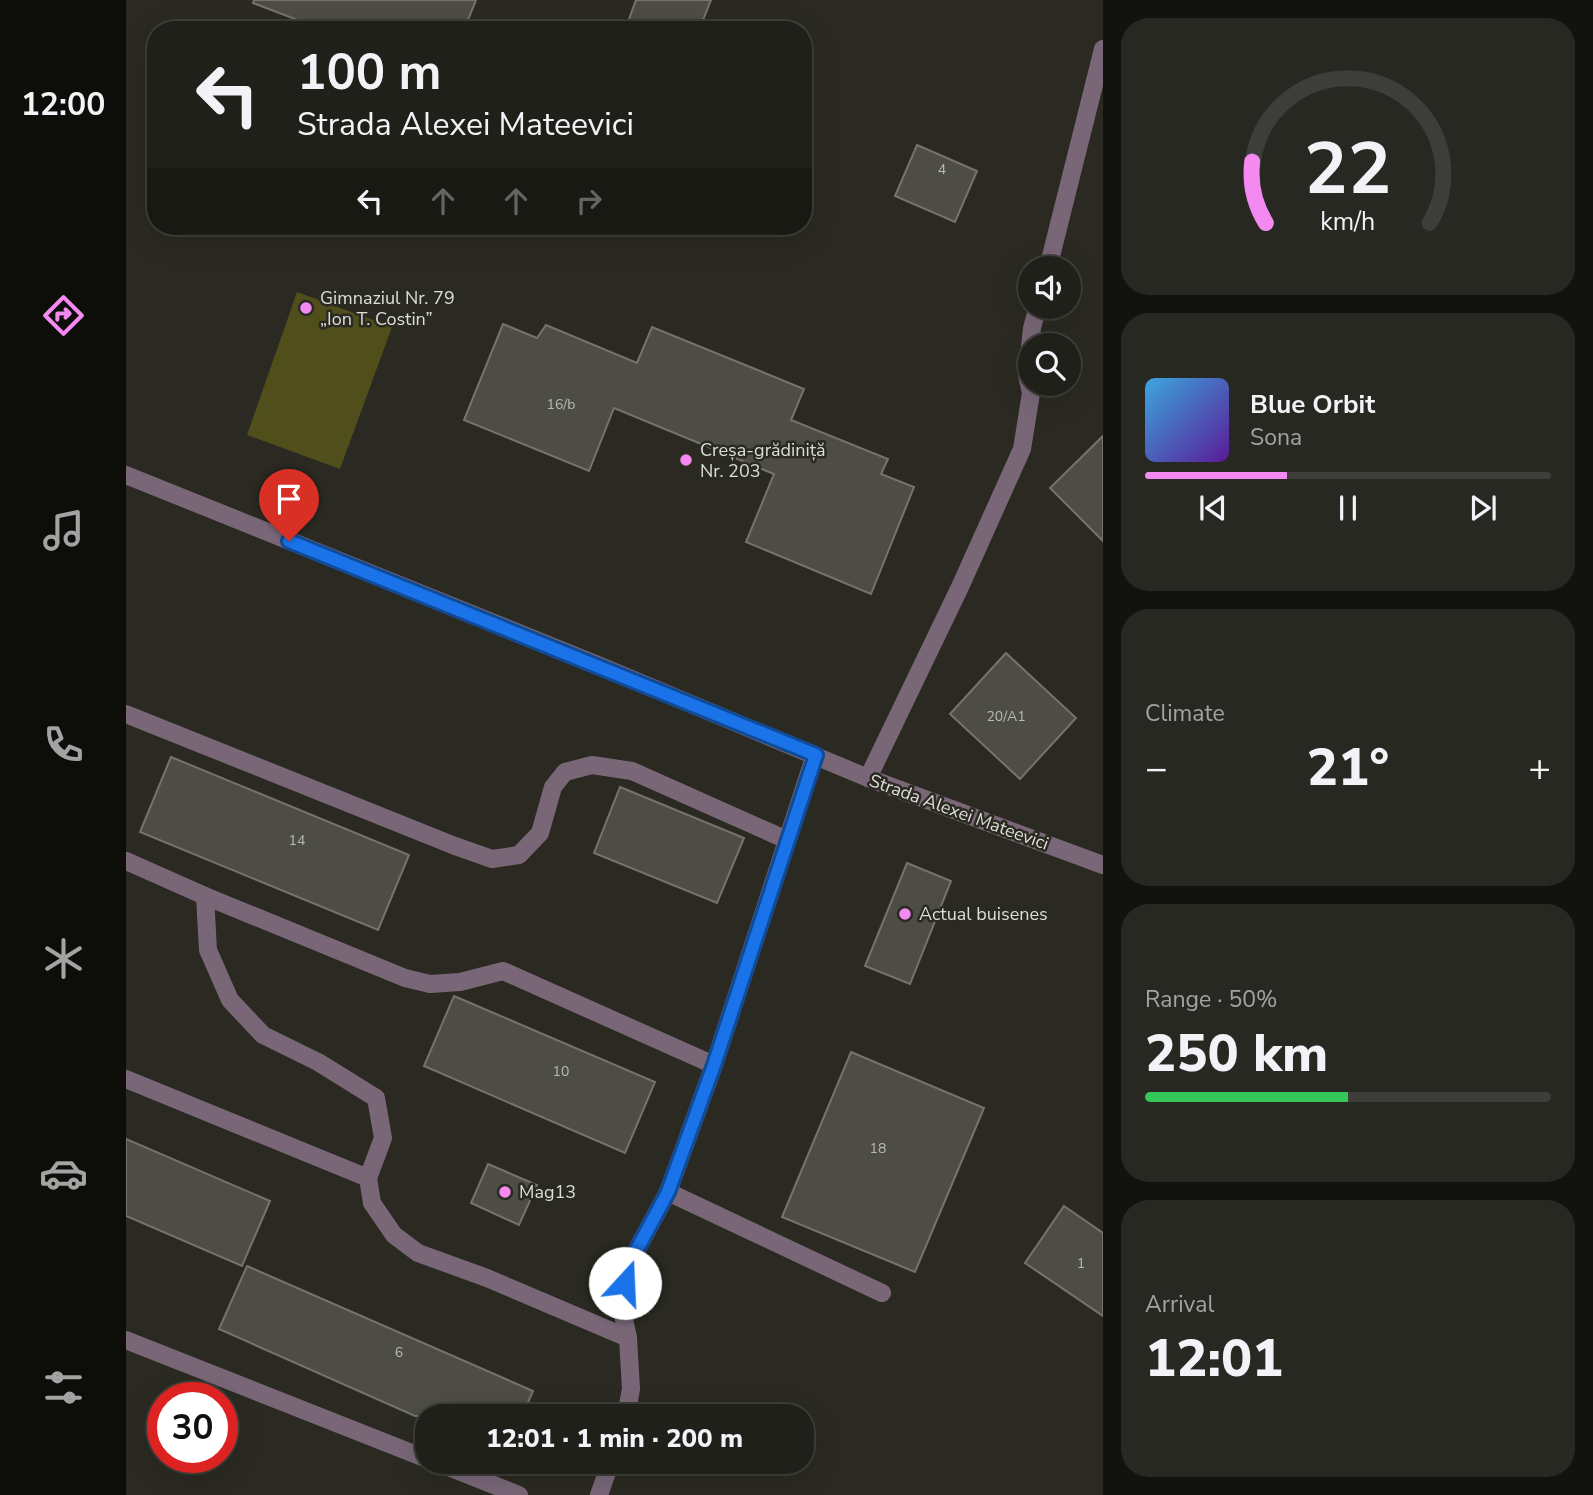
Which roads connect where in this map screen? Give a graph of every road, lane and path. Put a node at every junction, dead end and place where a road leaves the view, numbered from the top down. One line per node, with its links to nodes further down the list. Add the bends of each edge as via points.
1 (1103, 49): 2 (street)
2 (1051, 256)
3 (1034, 319): 7 (street, via 1027,375 1031,393 1022,449)
4 (126, 475): 6 (street, Strada Alexei Mateevici)
5 (126, 714): 8 (street, via 492,859 519,855 540,833 553,787 565,772 592,765 632,771)
6 (816, 755): 7 (street, Strada Alexei Mateevici); 8 (street)
7 (868, 778): 10 (street, Strada Alexei Mateevici)
8 (787, 840): 12 (street)
9 (126, 861): 11 (street)
10 (1103, 865)
11 (205, 896): 12 (street, via 405,978 450,983 503,971); 14 (street, via 208,950 230,1000 263,1035 376,1098 383,1138)
12 (714, 1065): 15 (street)
13 (126, 1079): 14 (street)
14 (368, 1178): 17 (street, via 372,1203 394,1236 418,1253)
15 (668, 1192): 16 (street); 17 (street, via 629,1264 620,1301)
16 (882, 1293)
17 (628, 1338): 19 (street)
18 (126, 1340): 20 (street)
19 (628, 1404)
20 (415, 1454)
21 (466, 1474): 23 (street)
22 (606, 1474): 24 (street)
23 (519, 1495)
24 (599, 1495)

